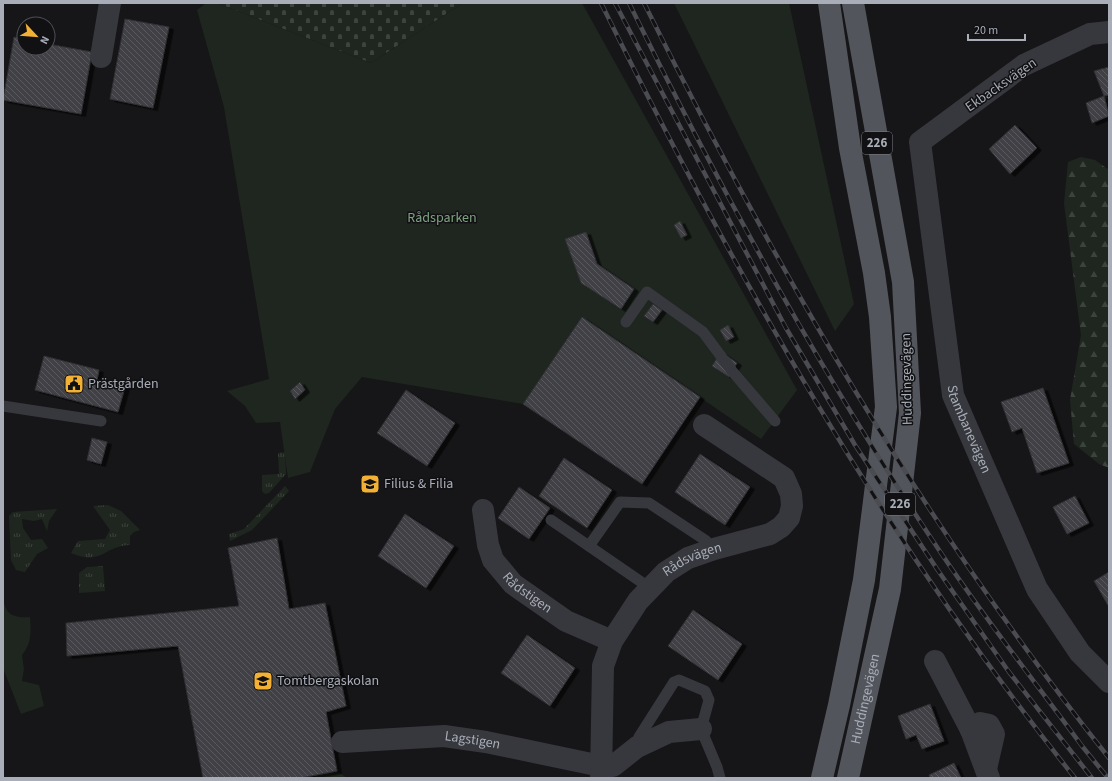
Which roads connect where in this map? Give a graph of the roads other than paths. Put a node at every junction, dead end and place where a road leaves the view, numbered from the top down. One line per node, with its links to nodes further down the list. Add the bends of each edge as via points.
1 (110, 3): 5 (street)
2 (829, 3): 26 (main road, Huddingevägen / 226, via 850,148 874,273 880,317 886,407 864,580)
3 (853, 3): 27 (main road, Huddingevägen / 226, via 903,282 910,413 890,589)
4 (1109, 32): 6 (street, Ekbacksvägen, via 1090,34 1024,66)
5 (101, 57)
6 (920, 142): 19 (street, Stambanevägen, via 953,395 1037,589 1080,653)
7 (626, 322): 10 (lane, via 646,292 657,298 703,332)
8 (3, 406): 9 (lane)
9 (100, 421)
10 (775, 421)
11 (704, 425): 15 (street, Rådsvägen, via 784,478 791,494 792,506 789,518 781,528 770,534)
12 (483, 510): 17 (street, Rådstigen, via 493,560 514,584 566,621)
13 (551, 520): 14 (lane)
14 (589, 546): 15 (lane, via 620,502 649,503 705,540); 16 (lane)
15 (714, 549): 16 (street, Rådsvägen, via 676,565)
16 (650, 588): 17 (street, Rådsvägen, via 624,620)
17 (612, 641): 23 (street, Rådsvägen, via 603,666)
18 (935, 661): 24 (street, via 971,730 980,723 989,725 994,734)
19 (1109, 682)
20 (701, 729): 22 (street, via 669,732); 22 (lane, via 709,700 705,691 679,680 674,682 643,731); 25 (lane)
21 (342, 742): 23 (street, Lagstigen, via 444,736 486,742)
22 (637, 747): 23 (street)
23 (601, 772)
24 (987, 774)
25 (720, 778)
26 (822, 778)
27 (848, 778)

